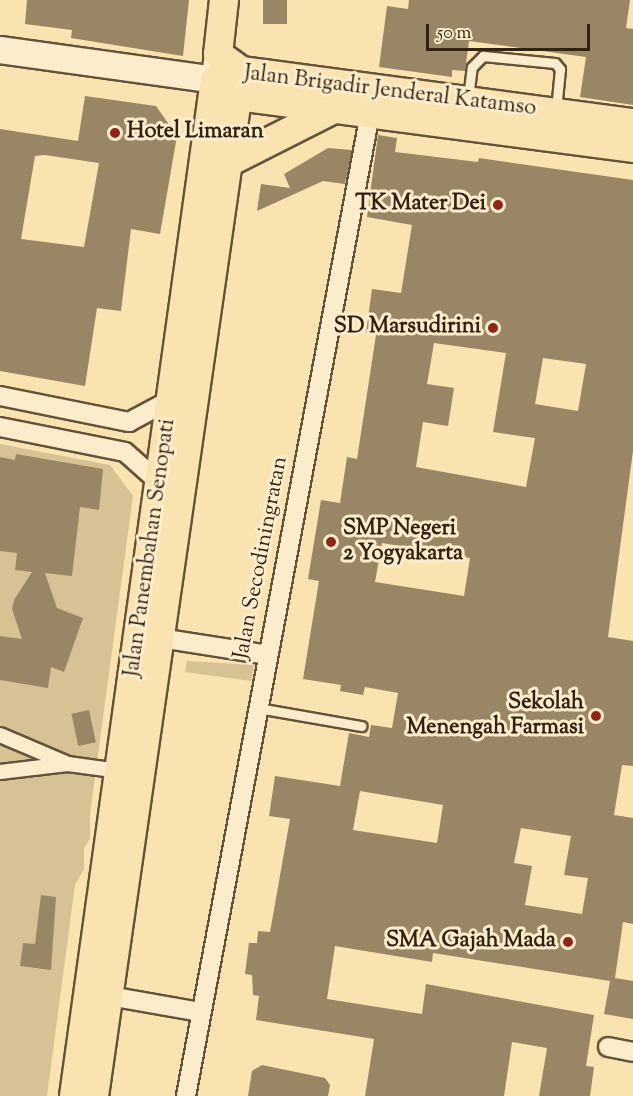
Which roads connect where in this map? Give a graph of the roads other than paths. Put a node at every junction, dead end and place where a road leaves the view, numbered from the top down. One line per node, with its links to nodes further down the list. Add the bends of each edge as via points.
1 (224, 0): 3 (main road, Jalan Panembahan Senopati)
2 (0, 50): 3 (main road)
3 (216, 67): 4 (main road, Jalan Brigadir Jenderal Katamso); 13 (main road, Jalan Panembahan Senopati)
4 (240, 84): 5 (main road, Jalan Brigadir Jenderal Katamso); 6 (main road, Jalan Brigadir Jenderal Katamso); 11 (main road, Jalan Panembahan Senopati)
5 (468, 101): 7 (main road, Jalan Brigadir Jenderal Katamso); 7 (lane, via 476,59 483,56 555,63 560,69)
6 (334, 109): 8 (main road, Jalan Brigadir Jenderal Katamso); 11 (main road)
7 (556, 112): 9 (main road, Jalan Brigadir Jenderal Katamso)
8 (370, 114): 10 (main road, Jalan Brigadir Jenderal Katamso); 19 (street, Jalan Secodiningratan)
9 (633, 123)
10 (633, 148)
11 (229, 162): 18 (main road, Jalan Panembahan Senopati)
12 (0, 396): 14 (street)
13 (172, 399): 14 (street); 17 (main road, Jalan Panembahan Senopati)
14 (129, 422): 16 (street)
15 (0, 427): 16 (street)
16 (124, 452): 17 (street)
17 (160, 483): 24 (main road, Jalan Panembahan Senopati)
18 (160, 638): 19 (street); 26 (main road, Jalan Panembahan Senopati)
19 (268, 655): 20 (street, Jalan Secodiningratan)
20 (258, 708): 21 (lane); 27 (street, Jalan Secodiningratan)
21 (361, 726)
22 (0, 735): 23 (street)
23 (68, 764): 24 (street); 25 (street)
24 (119, 771): 30 (main road, Jalan Panembahan Senopati)
25 (0, 772)
26 (109, 996): 27 (street); 31 (main road, Jalan Panembahan Senopati)
27 (201, 1012): 32 (street, Jalan Secodiningratan)
28 (608, 1047): 29 (street)
29 (633, 1052)
30 (74, 1096)
31 (94, 1096)
32 (186, 1096)

